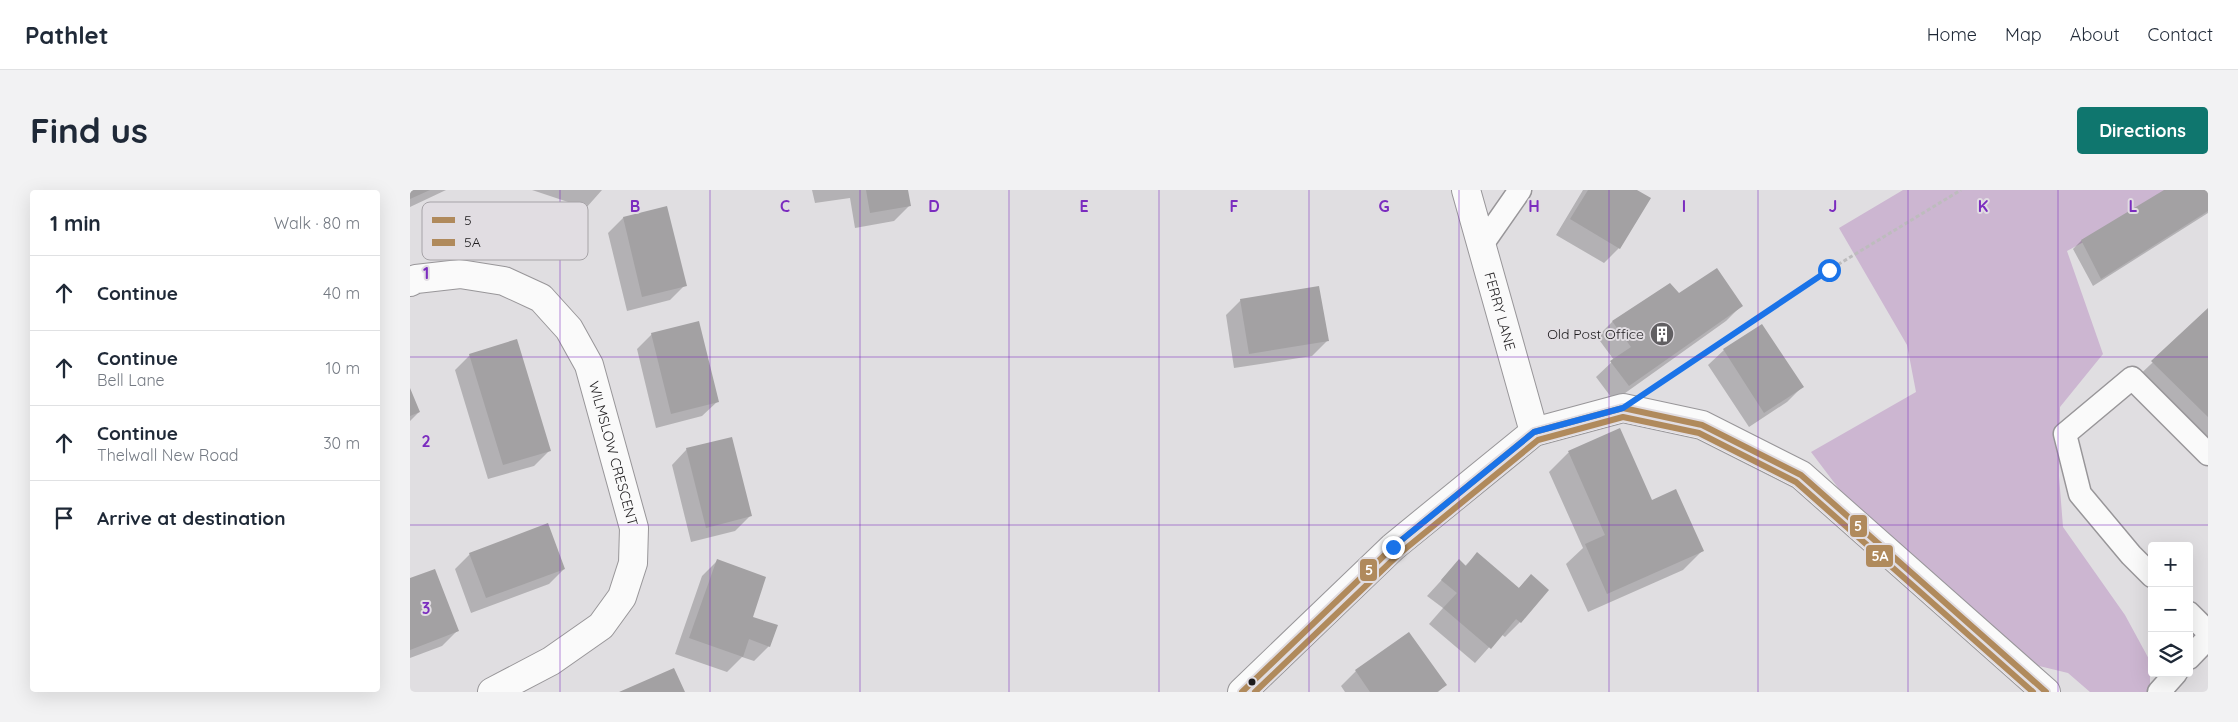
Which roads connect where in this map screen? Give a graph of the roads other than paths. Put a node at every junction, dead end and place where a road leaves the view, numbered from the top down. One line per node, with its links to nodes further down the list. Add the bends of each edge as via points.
1 (1466, 190): 3 (main road, FERRY LANE)
2 (1520, 190): 3 (lane)
3 (1481, 246): 5 (main road, FERRY LANE)
4 (410, 282): 13 (main road, WILMSLOW CRESCENT, via 460,274 504,281 541,298 569,329 589,365 634,528 633,563 622,597 601,626 551,661)
5 (1534, 432): 14 (main road, via 1393,547); 15 (main road, via 1623,408 1702,425 1801,475)
6 (2208, 454): 7 (lane, via 2132,378 2065,434 2080,494)
7 (2148, 572)
8 (2193, 617): 9 (lane)
9 (2208, 632)
10 (2208, 638): 11 (lane)
11 (2193, 654)
12 (2172, 677): 16 (lane)
13 (492, 692)
14 (1242, 692)
15 (2046, 692)
16 (2159, 692)

